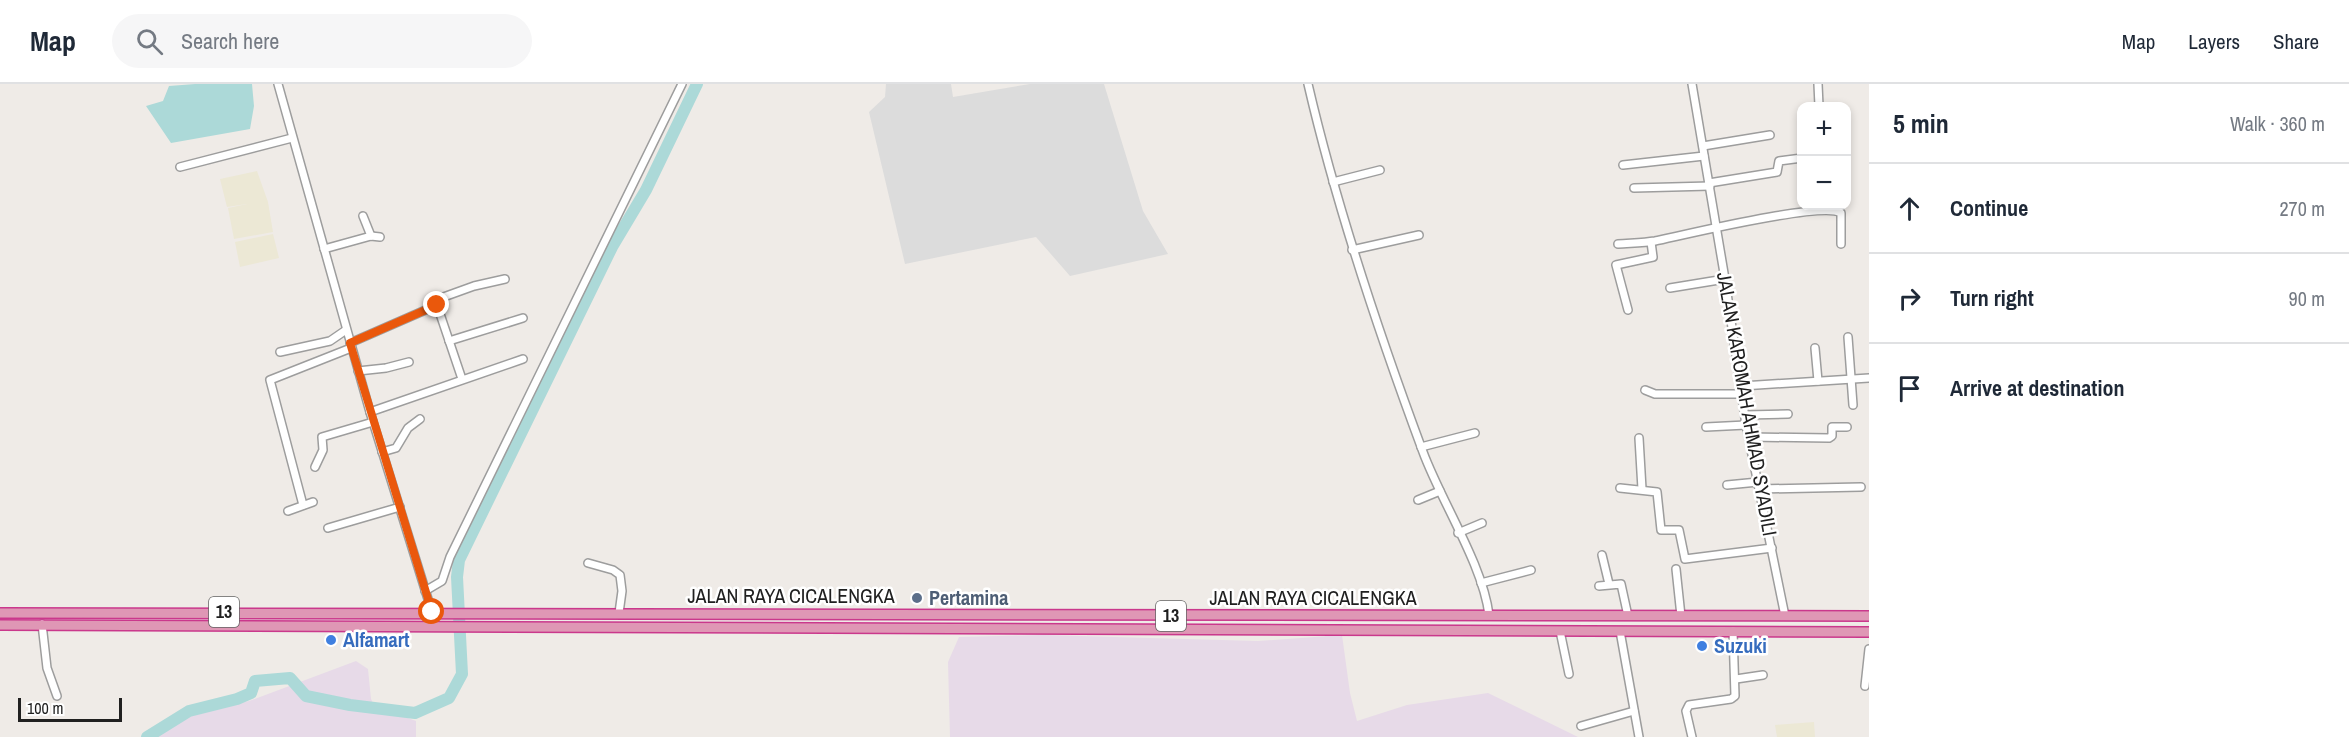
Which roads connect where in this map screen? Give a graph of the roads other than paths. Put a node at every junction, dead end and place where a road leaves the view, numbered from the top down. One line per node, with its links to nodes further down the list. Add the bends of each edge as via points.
1 (278, 84): 8 (street)
2 (682, 84): 89 (street, via 450,557 442,581)
3 (1308, 84): 15 (street)
4 (1692, 84): 9 (street, JALAN KAROMAH AHMAD SYADILI)
5 (1818, 84): 6 (street)
6 (1819, 102)
7 (1770, 135): 9 (street)
8 (292, 138): 13 (street); 28 (street)
9 (1703, 146): 10 (street, JALAN KAROMAH AHMAD SYADILI)
10 (1704, 156): 12 (street); 16 (street, JALAN KAROMAH AHMAD SYADILI)
11 (1797, 159): 16 (street, via 1779,161 1777,172)
12 (1623, 165)
13 (180, 167)
14 (1380, 170): 15 (street)
15 (1333, 182): 29 (street)
16 (1710, 184): 17 (street); 21 (street, JALAN KAROMAH AHMAD SYADILI)
17 (1634, 189)
18 (1818, 210): 21 (street)
19 (1834, 210): 27 (street, via 1841,213)
20 (363, 216): 23 (street)
21 (1717, 228): 25 (street); 31 (street, JALAN KAROMAH AHMAD SYADILI)
22 (1419, 235): 29 (street)
23 (370, 236): 24 (street); 28 (street)
24 (380, 237)
25 (1651, 242): 26 (street); 34 (street, via 1653,257 1616,265)
26 (1618, 244)
27 (1841, 244)
28 (324, 249): 36 (street)
29 (1352, 250): 64 (street)
30 (505, 279): 33 (street, via 440,298)
31 (1725, 279): 32 (street); 49 (street, JALAN KAROMAH AHMAD SYADILI)
32 (1671, 288)
33 (437, 305): 38 (street); 39 (street)
34 (1628, 310)
35 (523, 318): 38 (street)
36 (346, 330): 39 (street); 41 (street, via 330,341)
37 (1848, 337): 47 (street)
38 (449, 341): 46 (street)
39 (351, 346): 44 (street); 75 (street, via 270,380)
40 (1815, 348): 48 (street)
41 (280, 352)
42 (523, 359): 46 (street)
43 (409, 362): 44 (street)
44 (358, 371): 53 (street)
45 (1869, 378): 47 (street)
46 (462, 379): 53 (street)
47 (1852, 379): 48 (street); 52 (street)
48 (1818, 381): 49 (street)
49 (1742, 386): 51 (street, JALAN KAROMAH AHMAD SYADILI)
50 (1645, 390): 51 (street, via 1655,394)
51 (1742, 394): 55 (street, JALAN KAROMAH AHMAD SYADILI)
52 (1853, 405)
53 (370, 412): 57 (street)
54 (1788, 414): 55 (street)
55 (1745, 415): 58 (street, JALAN KAROMAH AHMAD SYADILI)
56 (420, 419): 65 (street, via 408,428 396,448)
57 (373, 422): 65 (street); 66 (street, via 322,436 321,457)
58 (1746, 425): 59 (street); 62 (street, JALAN KAROMAH AHMAD SYADILI)
59 (1706, 427)
60 (1847, 427): 62 (street, via 1832,426 1829,438)
61 (1475, 434): 64 (street)
62 (1749, 437): 68 (street, JALAN KAROMAH AHMAD SYADILI)
63 (1639, 438): 71 (street)
64 (1421, 447): 72 (street)
65 (382, 452): 76 (street)
66 (315, 467)
67 (1727, 485): 68 (street)
68 (1759, 485): 69 (street); 81 (street, JALAN KAROMAH AHMAD SYADILI)
69 (1861, 487)
70 (1620, 488): 71 (street)
71 (1642, 489): 81 (street, via 1657,492 1661,530 1678,530 1685,559)
72 (1440, 491): 73 (street); 80 (street)
73 (1418, 500)
74 (313, 502): 75 (street)
75 (303, 505): 77 (street)
76 (400, 507): 79 (street); 89 (street)
77 (288, 511)
78 (1482, 523): 80 (street)
79 (327, 528)
80 (1458, 533): 86 (street)
81 (1772, 548): 97 (street, JALAN KAROMAH AHMAD SYADILI)
82 (1602, 555): 87 (street)
83 (588, 563): 92 (street, via 620,575)
84 (1676, 569): 96 (street)
85 (1531, 570): 86 (street)
86 (1481, 583): 93 (street)
87 (1609, 584): 88 (street); 95 (street, via 1621,584)
88 (1599, 586)
89 (425, 591): 90 (street)
90 (432, 612): 91 (highway, JALAN RAYA CICALENGKA / 13); 92 (highway, JALAN RAYA CICALENGKA / 13)
91 (0, 613)
92 (619, 613): 93 (highway, JALAN RAYA CICALENGKA / 13)
93 (1490, 615): 94 (highway, JALAN RAYA CICALENGKA / 13)
94 (1576, 615): 95 (highway, JALAN RAYA CICALENGKA / 13); 102 (highway)
95 (1628, 616): 96 (highway, JALAN RAYA CICALENGKA / 13)
96 (1681, 616): 97 (highway, JALAN RAYA CICALENGKA / 13)
97 (1785, 616): 98 (highway, JALAN RAYA CICALENGKA / 13)
98 (1869, 616)
99 (42, 624): 100 (highway, JALAN RAYA CICALENGKA / 13); 101 (highway, JALAN RAYA CICALENGKA / 13); 111 (street, via 48,668)
100 (0, 625)
101 (1560, 631): 102 (highway, JALAN RAYA CICALENGKA / 13); 107 (street)
102 (1576, 631): 103 (highway, JALAN RAYA CICALENGKA / 13)
103 (1620, 631): 104 (highway, JALAN RAYA CICALENGKA / 13); 112 (street)
104 (1733, 632): 105 (highway, JALAN RAYA CICALENGKA / 13); 109 (street)
105 (1869, 632)
106 (1869, 649): 110 (street)
107 (1569, 674)
108 (1763, 675): 109 (street)
109 (1736, 679): 115 (street, via 1735,696 1731,699 1689,705 1686,711)
110 (1864, 686)
111 (57, 696)
112 (1634, 711): 113 (street); 114 (street)
113 (1581, 726)
114 (1639, 737)
115 (1692, 737)

